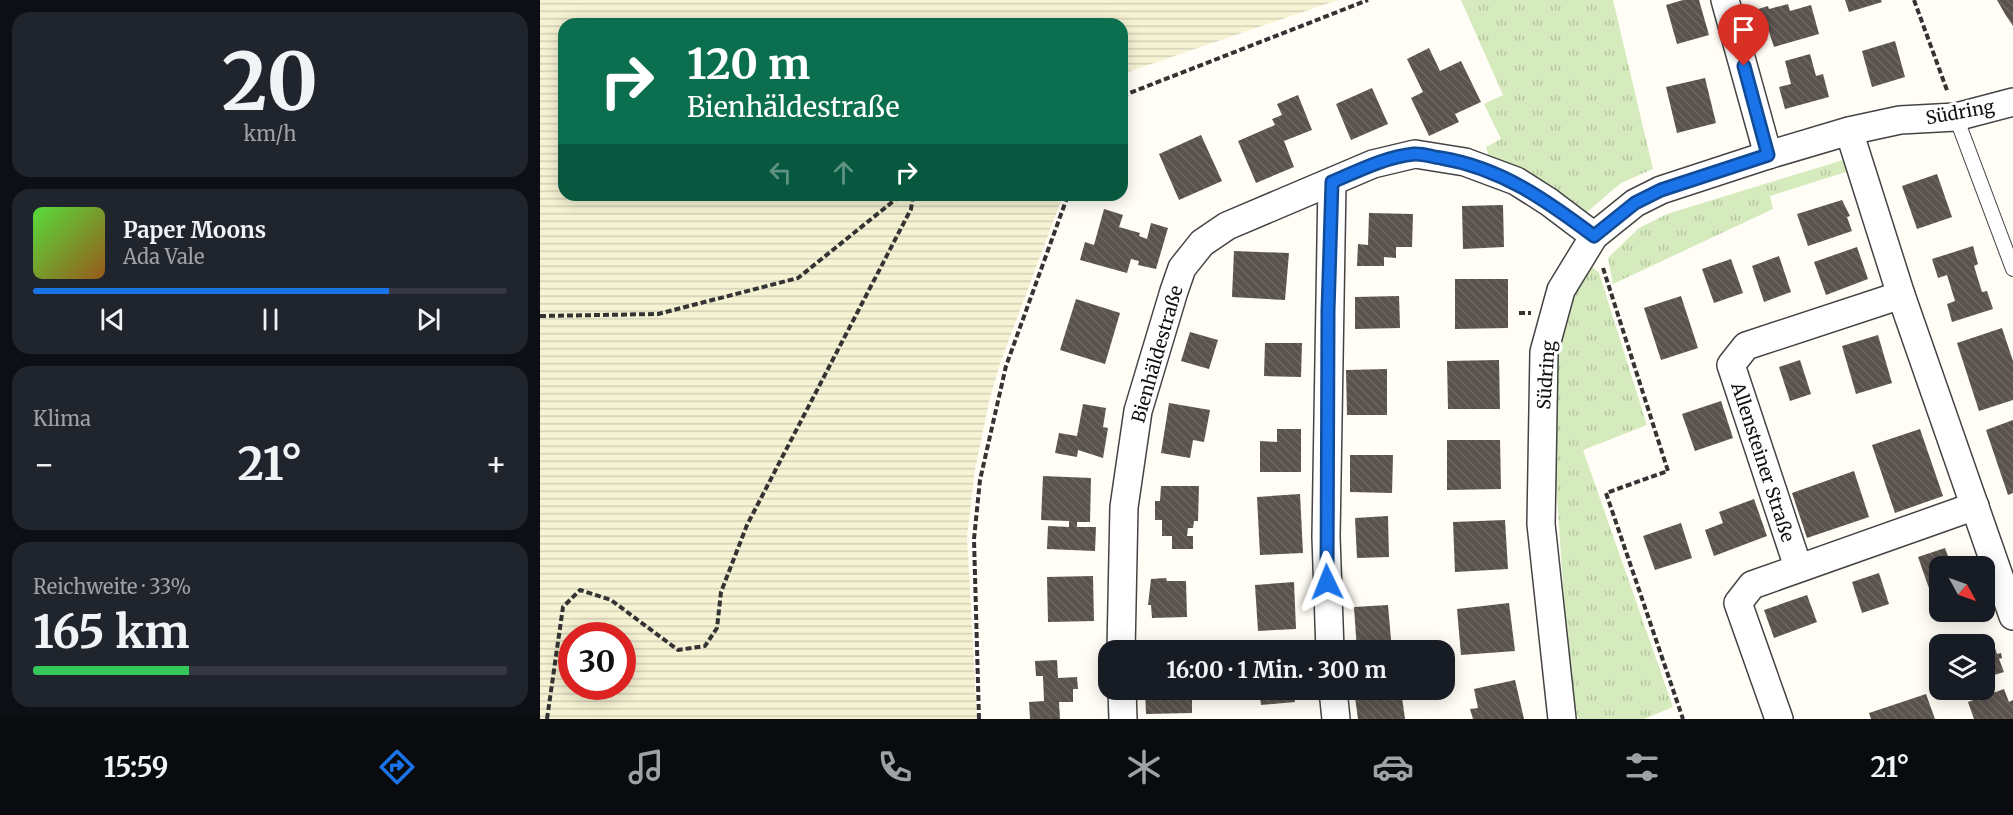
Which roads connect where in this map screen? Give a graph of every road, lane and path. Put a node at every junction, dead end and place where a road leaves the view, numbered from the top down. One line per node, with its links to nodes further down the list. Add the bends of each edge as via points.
1 (1368, 0): 4 (path)
2 (1725, 0): 8 (street)
3 (1914, 0): 6 (path)
4 (1128, 94)
5 (2013, 102): 6 (street, Südring)
6 (1956, 117): 7 (street, Südring, via 1900,120); 14 (lane)
7 (1849, 131): 8 (street, Südring); 15 (street)
8 (1768, 155): 13 (street, Südring, via 1661,190 1635,203)
9 (1332, 182): 13 (street, Bienhäldestraße, via 1373,164 1415,154 1466,162 1516,181 1549,202); 22 (street, Bienhäldestraße, via 1227,226 1202,243 1182,268 1138,411 1124,507); 23 (street, via 1326,537)
10 (894, 201): 17 (path, via 798,278 658,314)
11 (912, 201): 26 (path, via 747,525 721,592 717,628 705,646 678,650 611,600 580,590 563,607)
12 (1066, 201): 27 (path, via 1006,366 980,480 974,539)
13 (1589, 242): 30 (street, Südring, via 1561,290 1544,352 1541,524); 31 (path, via 1601,262 1668,471 1606,494)
14 (2013, 269)
15 (1901, 295): 19 (street); 20 (street, Allensteiner Straße, via 1746,346 1731,365)
16 (540, 316): 17 (path)
17 (547, 316): 18 (path)
18 (540, 322)
19 (1975, 506): 20 (street); 21 (street)
20 (1798, 567): 32 (street, via 1752,585 1738,603)
21 (2013, 616)
22 (1121, 640)
23 (1330, 640)
24 (1122, 700): 28 (street)
25 (1334, 700): 29 (street)
26 (547, 719)
27 (979, 719)
28 (1123, 719)
29 (1336, 719)
30 (1562, 719)
31 (1683, 719)
32 (1779, 719)

